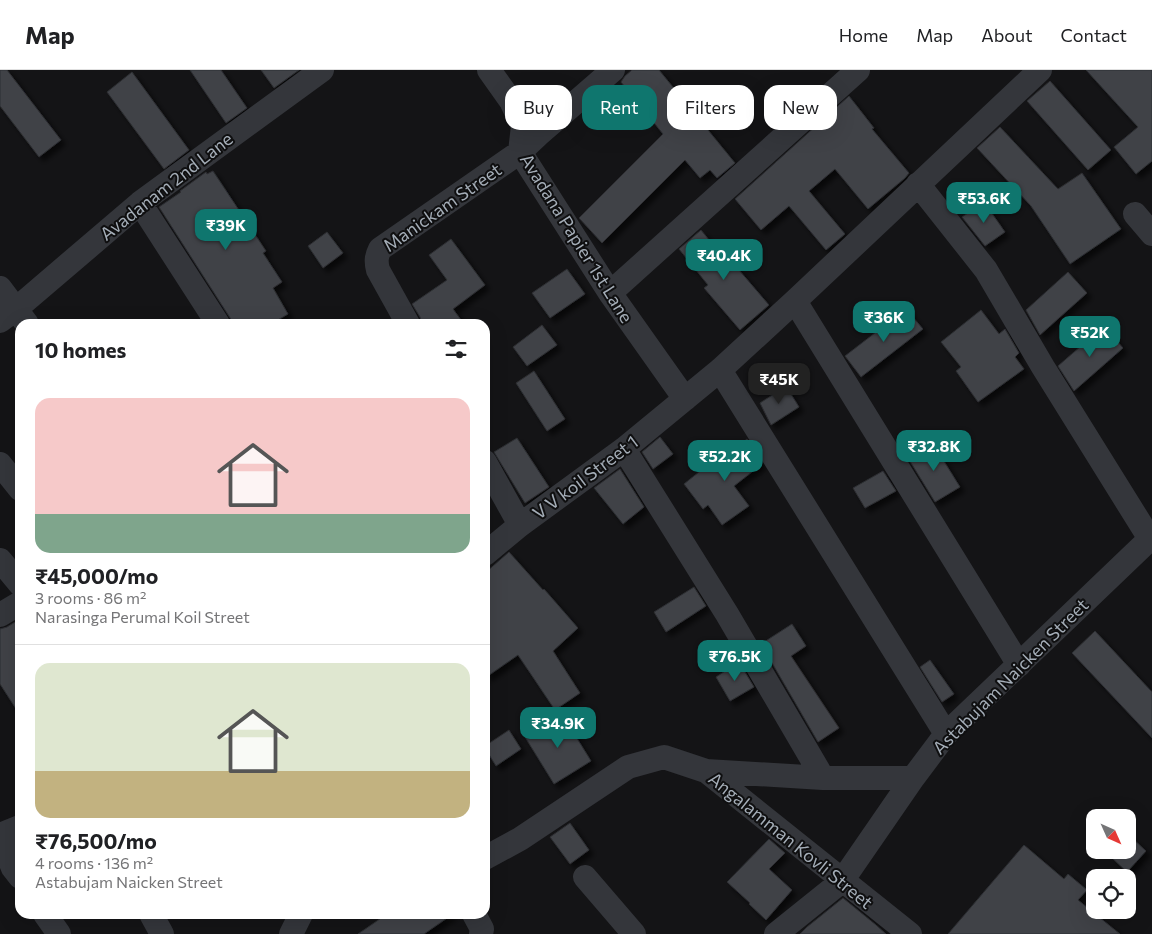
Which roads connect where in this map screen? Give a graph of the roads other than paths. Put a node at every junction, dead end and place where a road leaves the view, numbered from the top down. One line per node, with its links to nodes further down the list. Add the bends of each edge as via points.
1 (322, 70): 8 (street, Avadanam 2nd Lane)
2 (489, 70): 6 (street, Avadana Papier 1st Lane, via 511,101 523,126)
3 (613, 70): 6 (street, Manickam Street)
4 (858, 70): 12 (street)
5 (1040, 70): 7 (street, V V koil Street 1)
6 (520, 152): 12 (street, Avadana Papier 1st Lane); 16 (street, Manickam Street, via 380,249 376,256 378,270)
7 (918, 184): 13 (street, V V koil Street 1); 24 (street, via 986,270)
8 (140, 203): 14 (street, Avadanam 2nd Lane); 15 (street)
9 (1135, 214): 10 (street)
10 (1152, 234)
11 (0, 288): 14 (street)
12 (610, 293): 18 (street, Avadana Papier 1st Lane)
13 (795, 301): 17 (street, V V koil Street 1); 30 (street)
14 (14, 318)
15 (215, 319)
16 (405, 319)
17 (720, 370): 18 (street, V V koil Street 1); 31 (street)
18 (685, 399): 19 (street, V V koil Street 1)
19 (624, 449): 23 (street, V V koil Street 1); 33 (street, via 727,614)
20 (0, 464): 22 (street)
21 (490, 471): 23 (street)
22 (15, 483)
23 (520, 525): 25 (street, V V koil Street 1)
24 (1151, 538): 30 (street, Astabujam Naicken Street)
25 (490, 550)
26 (0, 560): 27 (street)
27 (15, 578)
28 (15, 606): 29 (street)
29 (0, 615)
30 (1019, 665): 31 (street, Astabujam Naicken Street)
31 (946, 734): 34 (street, Astabujam Naicken Street)
32 (706, 771): 33 (street); 37 (street, Angalamman Kovli Street, via 664,757 628,767); 40 (street, Angalamman Kovli Street)
33 (823, 778): 34 (street)
34 (913, 778): 40 (street, Astabujam Naicken Street)
35 (15, 829): 36 (street)
36 (0, 836): 38 (street)
37 (490, 855)
38 (15, 871)
39 (585, 877): 49 (street)
40 (842, 880): 50 (street, Astabujam Naicken Street); 51 (street, Angalamman Kovli Street)
41 (48, 919): 45 (street)
42 (154, 919): 46 (street)
43 (298, 919): 47 (street)
44 (477, 919): 48 (street, via 482,929)
45 (59, 934)
46 (162, 934)
47 (291, 934)
48 (480, 934)
49 (634, 934)
50 (776, 934)
51 (910, 934)

